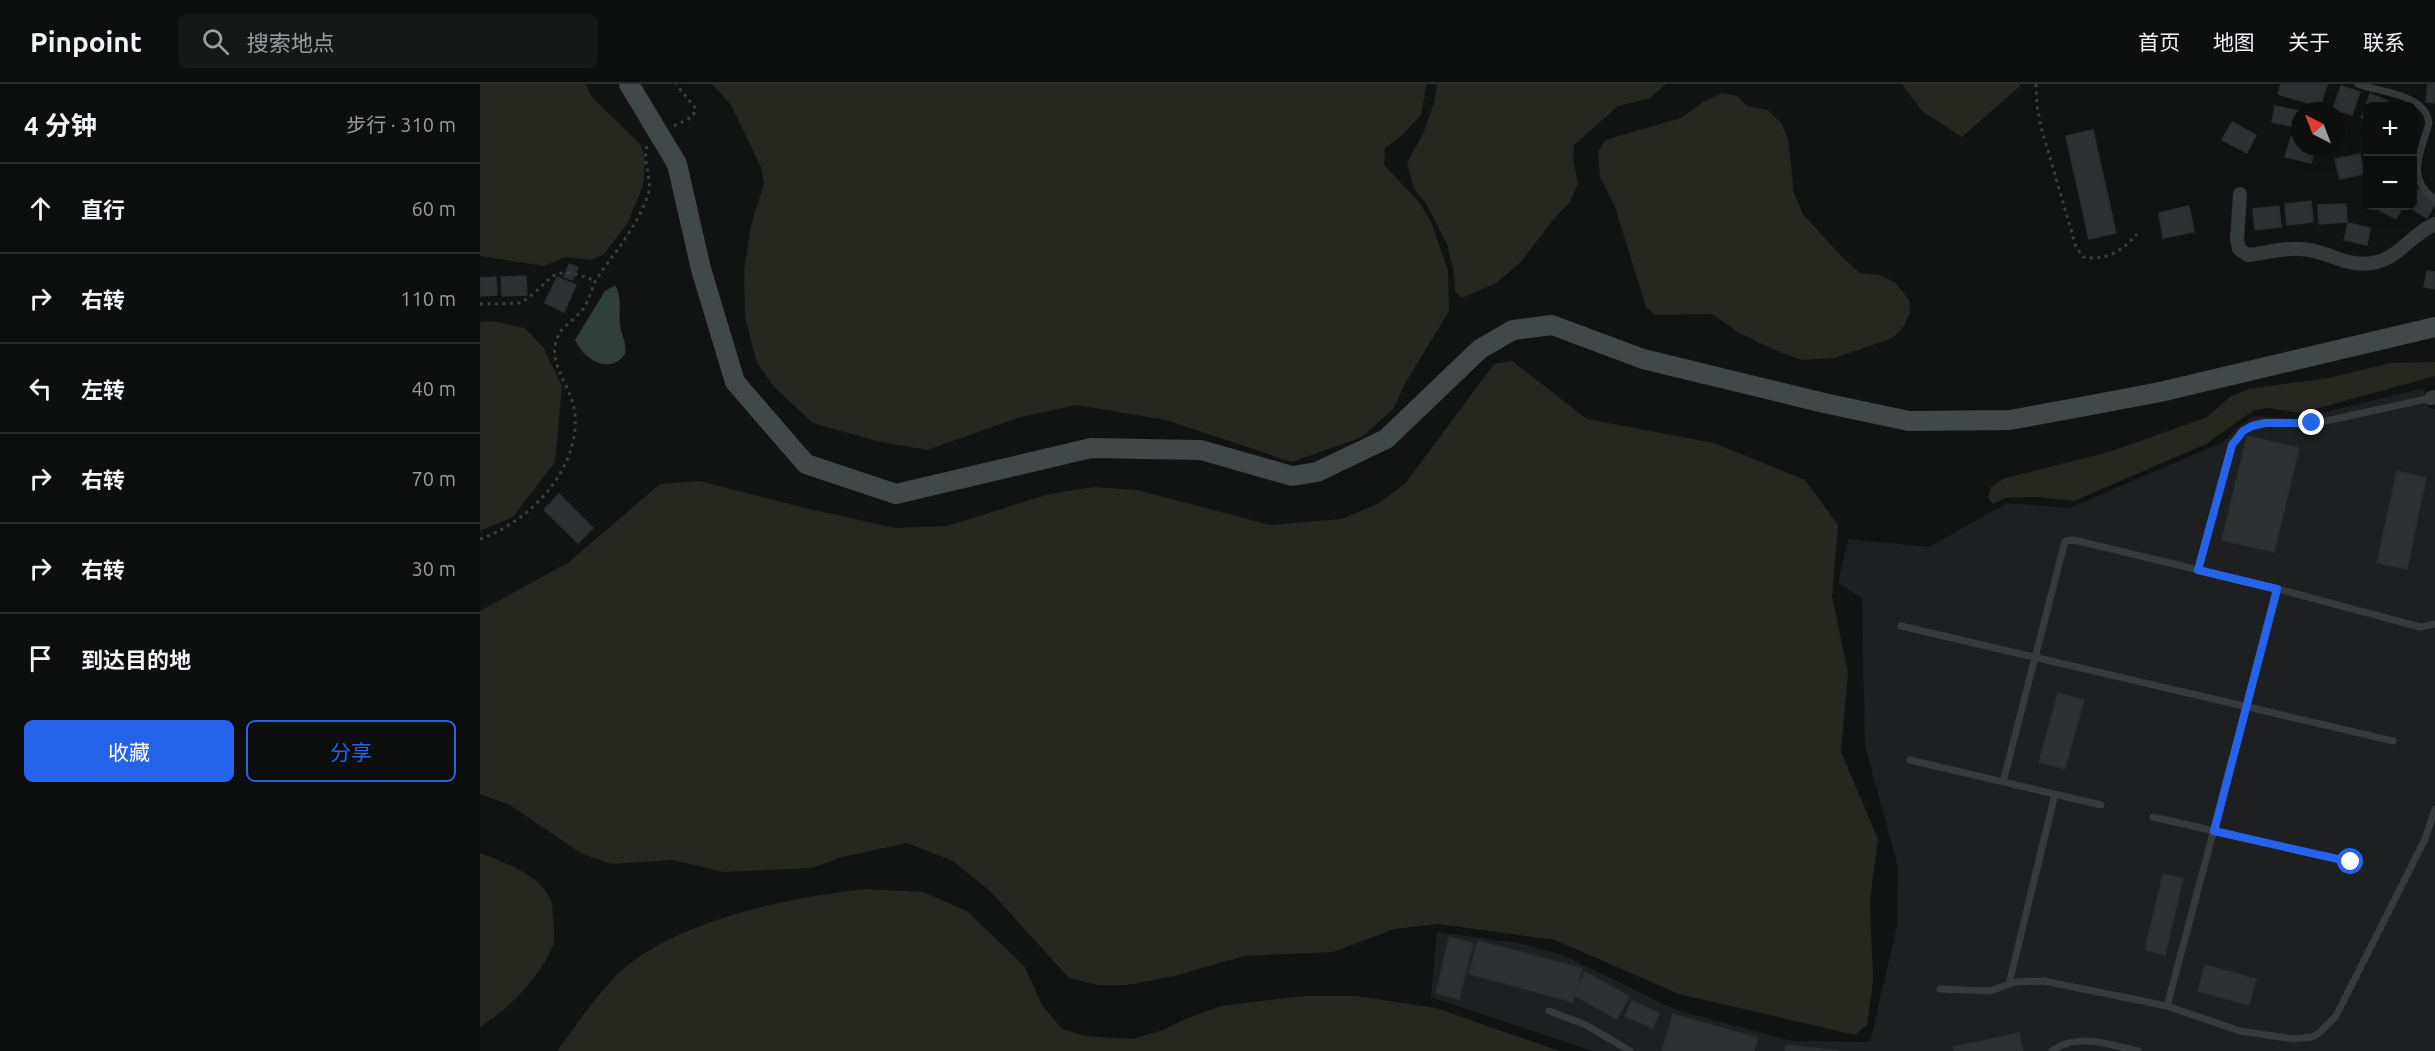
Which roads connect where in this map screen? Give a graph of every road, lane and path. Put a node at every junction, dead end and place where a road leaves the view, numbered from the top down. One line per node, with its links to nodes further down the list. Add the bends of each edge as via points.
1 (629, 84): 13 (street, via 677,164 701,269 735,382 806,464 896,494 1091,448 1202,450 1292,477 1317,472 1386,439 1480,349 1513,330 1552,325 1643,358 1909,421 2010,420 2160,392)
2 (676, 84): 5 (path, via 696,109 692,117)
3 (2036, 84): 10 (path, via 2041,127 2076,247 2083,257 2105,258 2119,252)
4 (2358, 84): 8 (lane, via 2395,92 2428,116 2417,180)
5 (667, 130)
6 (653, 140): 11 (path, via 644,153 649,192 634,228)
7 (2240, 194): 9 (street, via 2237,239 2239,249 2248,255 2286,247 2310,250 2353,265 2373,263)
8 (2435, 199)
9 (2435, 224)
10 (2137, 234)
11 (596, 281): 12 (path, via 564,272 546,281 521,303); 15 (path, via 583,309 563,329 554,347 555,365 567,385 574,411 573,437 564,465 543,499 500,532)
12 (480, 304)
13 (2435, 327)
14 (2433, 398): 16 (lane, via 2312,423 2265,423 2243,431 2232,445)
15 (480, 539)
16 (2198, 570): 17 (lane); 20 (lane, via 2065,541)
17 (2277, 589): 18 (lane, via 2420,627); 21 (lane)
18 (2435, 624)
19 (1901, 626): 20 (lane)
20 (2035, 657): 21 (lane); 24 (lane)
21 (2246, 707): 22 (lane); 29 (lane)
22 (2392, 741)
23 (1910, 760): 24 (lane)
24 (2003, 782): 25 (lane)
25 (2055, 794): 26 (lane); 31 (lane)
26 (2102, 805)
27 (2435, 809): 33 (lane, via 2425,839 2336,1016 2319,1033 2294,1039 2261,1036)
28 (2153, 817): 29 (lane)
29 (2214, 831): 30 (lane); 33 (lane)
30 (2351, 862)
31 (2009, 984): 32 (lane, via 1978,992); 33 (lane, via 2044,981)
32 (1940, 989)
33 (2167, 1006)
34 (1549, 1011): 35 (lane, via 1586,1025)
35 (1630, 1051)
36 (2052, 1051): 37 (lane, via 2077,1041)
37 (2138, 1051)

